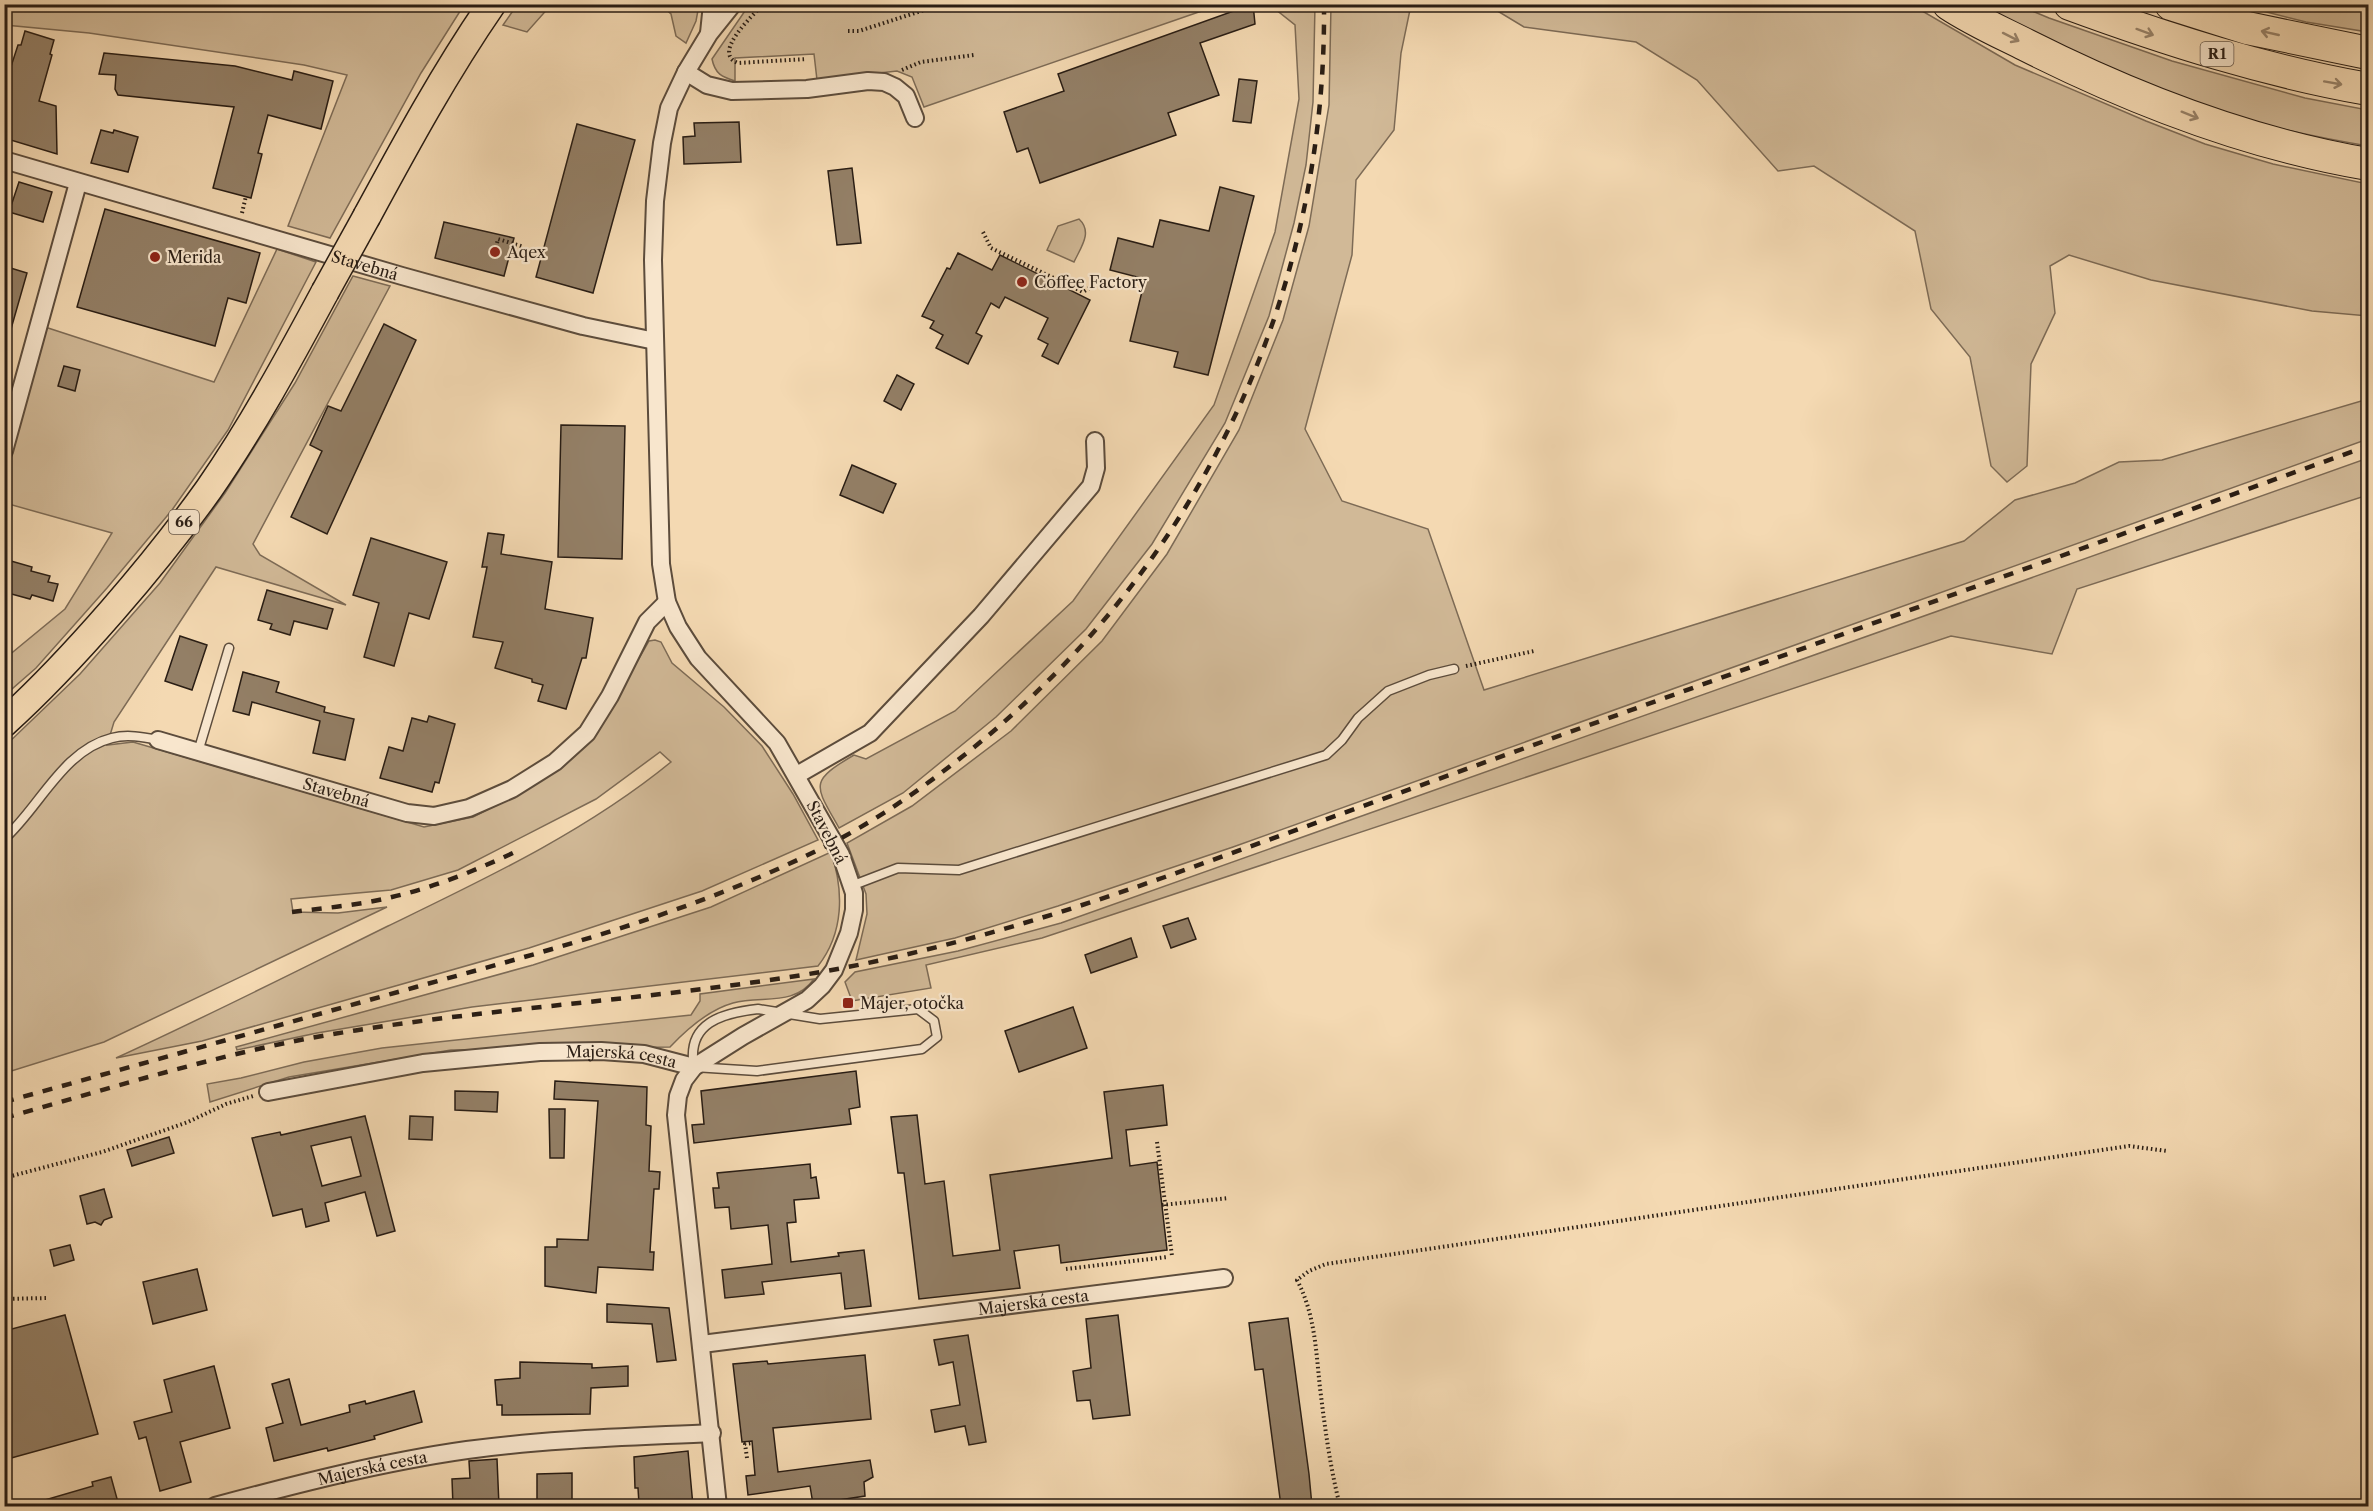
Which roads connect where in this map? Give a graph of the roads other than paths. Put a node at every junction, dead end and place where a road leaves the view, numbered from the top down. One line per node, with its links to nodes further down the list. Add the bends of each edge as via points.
1 (492, 4): 21 (main road, 66, bridge, via 454,62 278,378 209,489 94,631)
2 (712, 4): 7 (street, Stavebná)
3 (733, 4): 7 (street, Stavebná)
4 (1949, 4): 13 (highway, one-way to 13, via 2078,71 2203,121 2313,155)
5 (2070, 4): 10 (highway, R1, one-way to 10, via 2238,61)
6 (2171, 4): 8 (highway, R1, one-way to 6, via 2247,28)
7 (709, 34): 9 (street, Stavebná)
8 (2368, 53)
9 (686, 72): 11 (street, via 707,85 732,91 884,82 906,96); 15 (street, Stavebná, via 669,108 660,155 653,260)
10 (2368, 89)
11 (915, 118)
12 (4, 160): 14 (street, Stavebná)
13 (2368, 164)
14 (78, 183): 15 (street, Stavebná, via 583,326); 17 (street)
15 (655, 341): 18 (street, Stavebná, via 658,521)
16 (1095, 441): 24 (street, via 1096,468 1090,486 981,616 870,733)
17 (4, 451)
18 (668, 602): 23 (street, Stavebná, via 647,622 587,733 555,762 512,789 469,808 434,816 407,813); 24 (street, Stavebná, via 698,658 777,743)
19 (229, 648): 23 (lane)
20 (1454, 669): 26 (lane, via 1388,691 1326,755 959,870 898,868)
21 (4, 723)
22 (158, 740): 23 (street, Stavebná); 25 (lane, Stavebná, via 111,738 89,748 68,765)
23 (198, 752)
24 (797, 775): 26 (street, Stavebná, via 841,855)
25 (4, 839)
26 (851, 886): 27 (street, Stavebná, via 854,910 834,970 807,1000)
27 (783, 1014): 28 (street, Stavebná); 28 (lane, via 758,1010 730,1012 705,1026 694,1041); 28 (lane, via 820,1019 918,1009 934,1021 937,1037 922,1049 757,1071)
28 (694, 1067): 29 (street, Majerská cesta, via 644,1054 540,1052 423,1063); 31 (street, Majerská cesta, via 678,1096 676,1115)
29 (268, 1092)
30 (1224, 1278): 31 (street, Majerská cesta)
31 (702, 1344): 32 (street, Majerská cesta)
32 (712, 1433): 33 (street, Majerská cesta, via 468,1450 362,1470); 34 (street, Majerská cesta)
33 (215, 1506)
34 (718, 1506)

